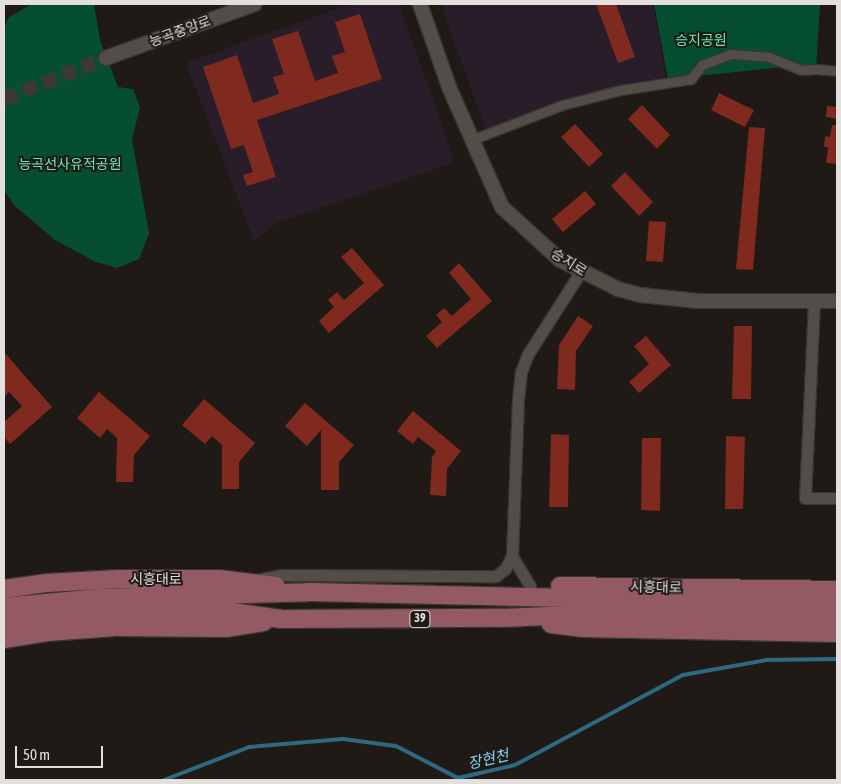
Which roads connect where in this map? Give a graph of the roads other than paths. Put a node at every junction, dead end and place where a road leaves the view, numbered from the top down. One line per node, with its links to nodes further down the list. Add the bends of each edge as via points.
1 (254, 4): 3 (street, 능곡중앙로)
2 (420, 4): 5 (street, 승지로)
3 (106, 58)
4 (837, 71): 5 (street, via 802,70 769,57 730,54 702,64 691,79 621,90 562,105)
5 (471, 140): 6 (street, 승지로, via 502,207 560,260)
6 (581, 271): 7 (street, 승지로, via 618,289 641,295 698,301); 10 (street, via 528,354 521,372)
7 (814, 301): 8 (street, 승지로); 9 (street, via 805,498)
8 (837, 301)
9 (837, 498)
10 (512, 556): 11 (street, via 496,576 280,575); 12 (street)
11 (249, 581): 13 (main road, 시흥대로, via 119,579 46,583); 15 (main road, 시흥대로)
12 (530, 586): 14 (main road, 시흥대로); 16 (main road, 시흥대로)
13 (4, 590)
14 (837, 590)
15 (309, 592): 16 (main road, 시흥대로 / 39); 18 (main road, 시흥대로 / 39, via 99,598)
16 (475, 594): 17 (main road, 시흥대로 / 39)
17 (837, 604)
18 (4, 607)
19 (837, 617): 20 (main road, 시흥대로 / 39, via 592,614)
20 (501, 618): 21 (main road, 시흥대로 / 39); 23 (main road, 시흥대로, via 582,628)
21 (281, 619): 22 (main road, 시흥대로 / 39, via 216,611 99,613); 24 (main road, 시흥대로, via 226,628 115,627)
22 (4, 623)
23 (837, 633)
24 (4, 639)

